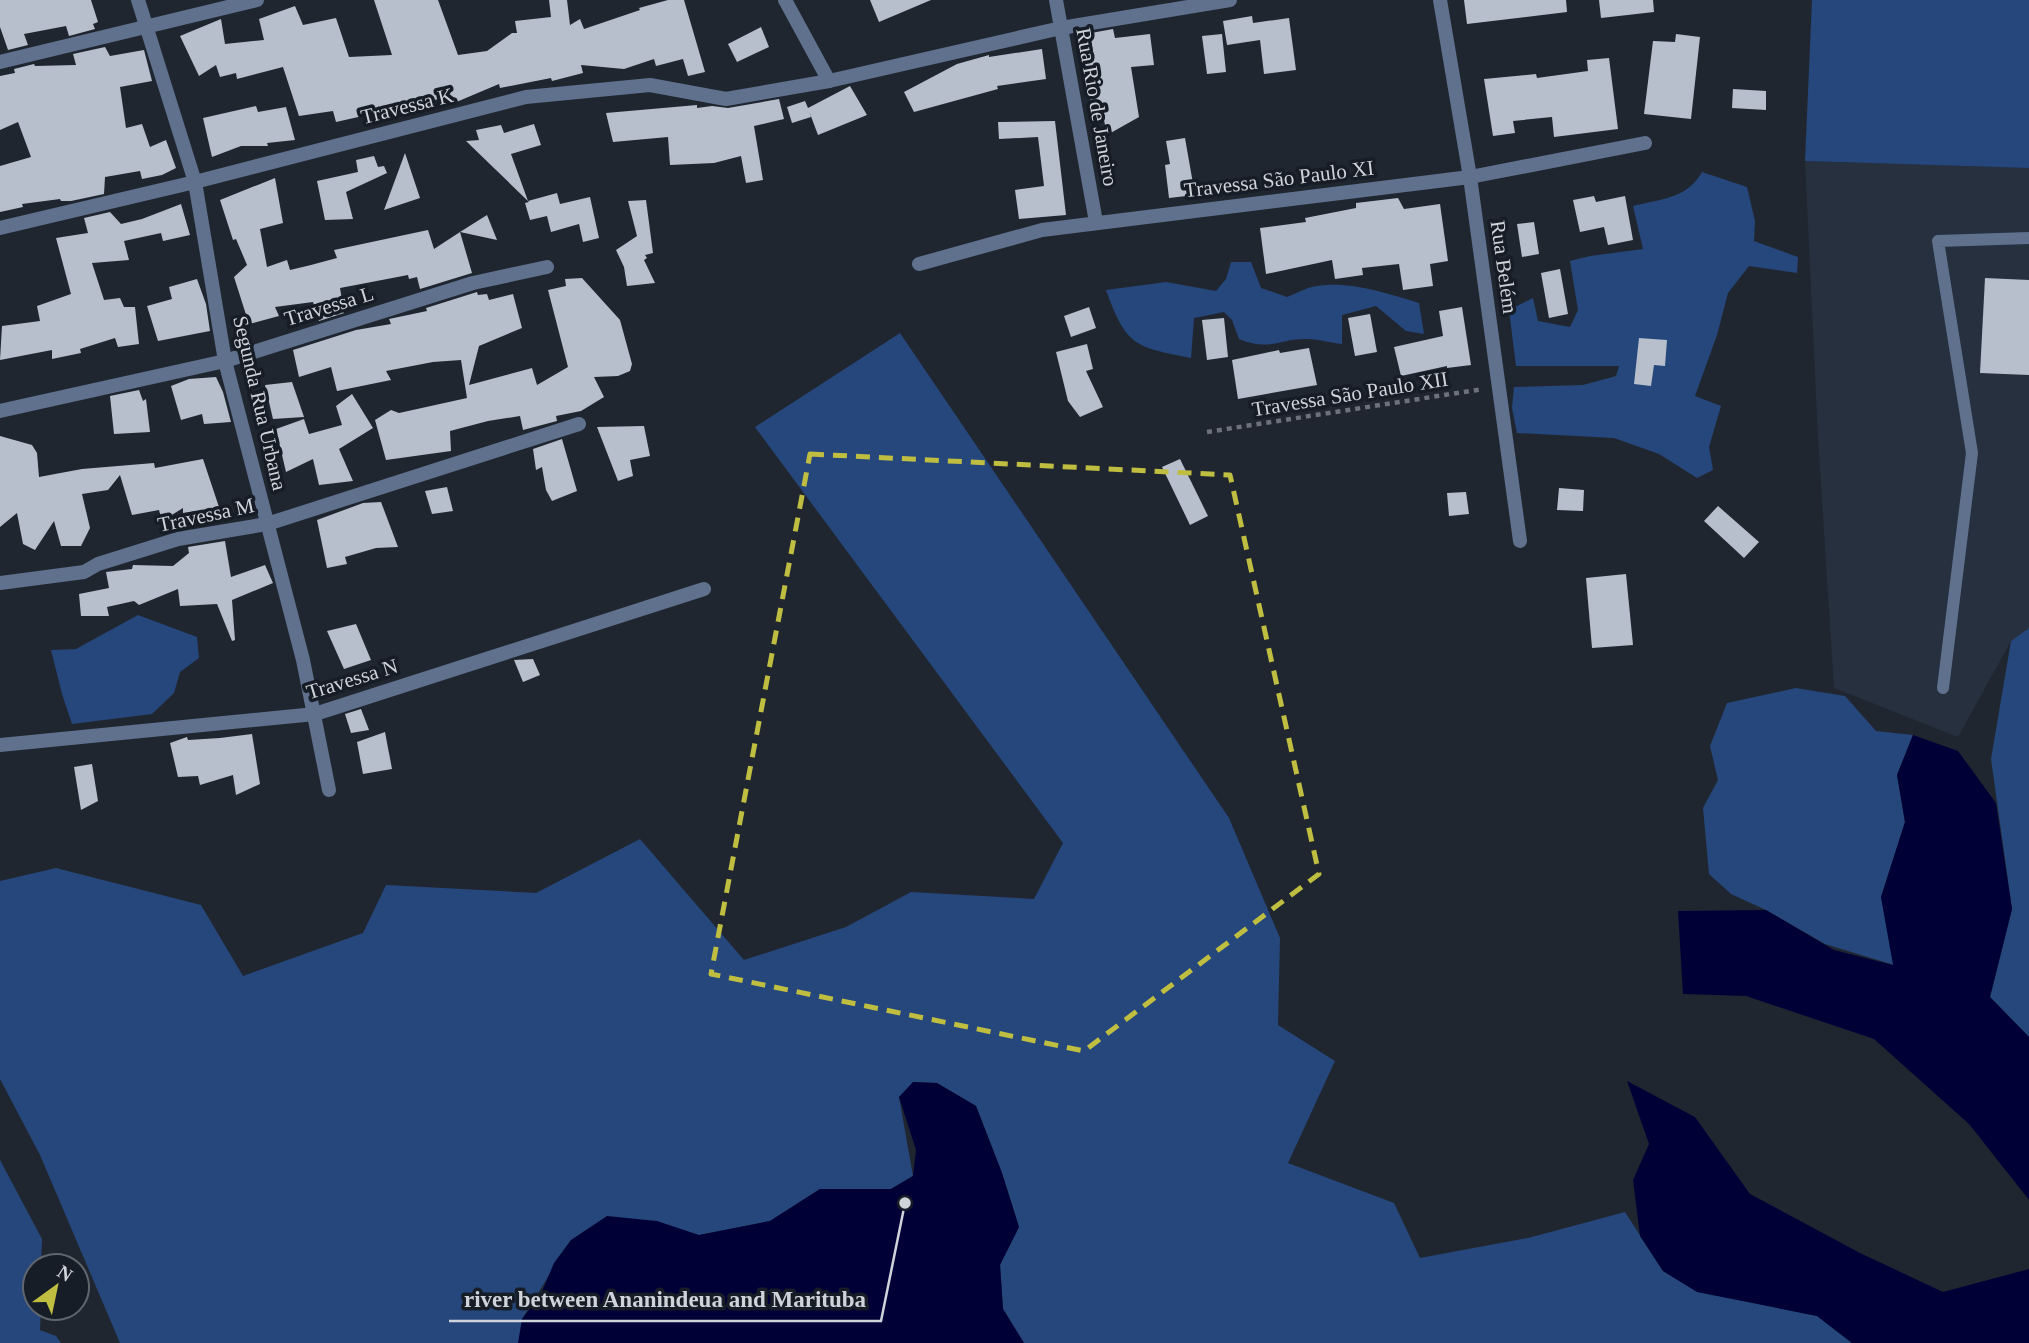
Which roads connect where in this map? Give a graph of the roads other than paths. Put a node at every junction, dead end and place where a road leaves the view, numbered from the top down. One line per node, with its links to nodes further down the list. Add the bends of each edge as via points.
1 (138, 0): 7 (street, Segunda Rua Urbana)
2 (257, 0): 7 (street)
3 (785, 0): 10 (street)
4 (1056, 0): 8 (street, Rua Rio de Janeiro)
5 (1230, 0): 8 (street, Travessa K)
6 (1440, 0): 12 (street, Rua Belém)
7 (145, 27): 9 (street); 13 (street, Segunda Rua Urbana)
8 (1061, 28): 10 (street, Travessa K); 14 (street, Rua Rio de Janeiro)
9 (0, 62)
10 (829, 81): 13 (street, Travessa K, via 726,99 650,85 526,97)
11 (1646, 143): 12 (street, Travessa São Paulo XI)
12 (1470, 177): 14 (street, Travessa São Paulo XI); 23 (street, Rua Belém)
13 (195, 183): 15 (street, Travessa K); 19 (street, Segunda Rua Urbana)
14 (1096, 222): 17 (street, Travessa São Paulo XI, via 1042,230)
15 (0, 228)
16 (2029, 238): 26 (lane, via 1938,241 1972,453)
17 (919, 264)
18 (547, 267): 19 (street, Travessa L, via 473,284)
19 (225, 361): 20 (street, Travessa L); 22 (street, Segunda Rua Urbana)
20 (0, 411)
21 (579, 424): 22 (street, Travessa M)
22 (267, 524): 24 (street, Travessa M, via 178,539 84,572); 27 (street, Segunda Rua Urbana)
23 (1520, 541)
24 (0, 583)
25 (704, 589): 27 (street, Travessa N)
26 (1943, 688)
27 (315, 714): 28 (street, Travessa N); 29 (street, Segunda Rua Urbana)
28 (0, 745)
29 (329, 790)

